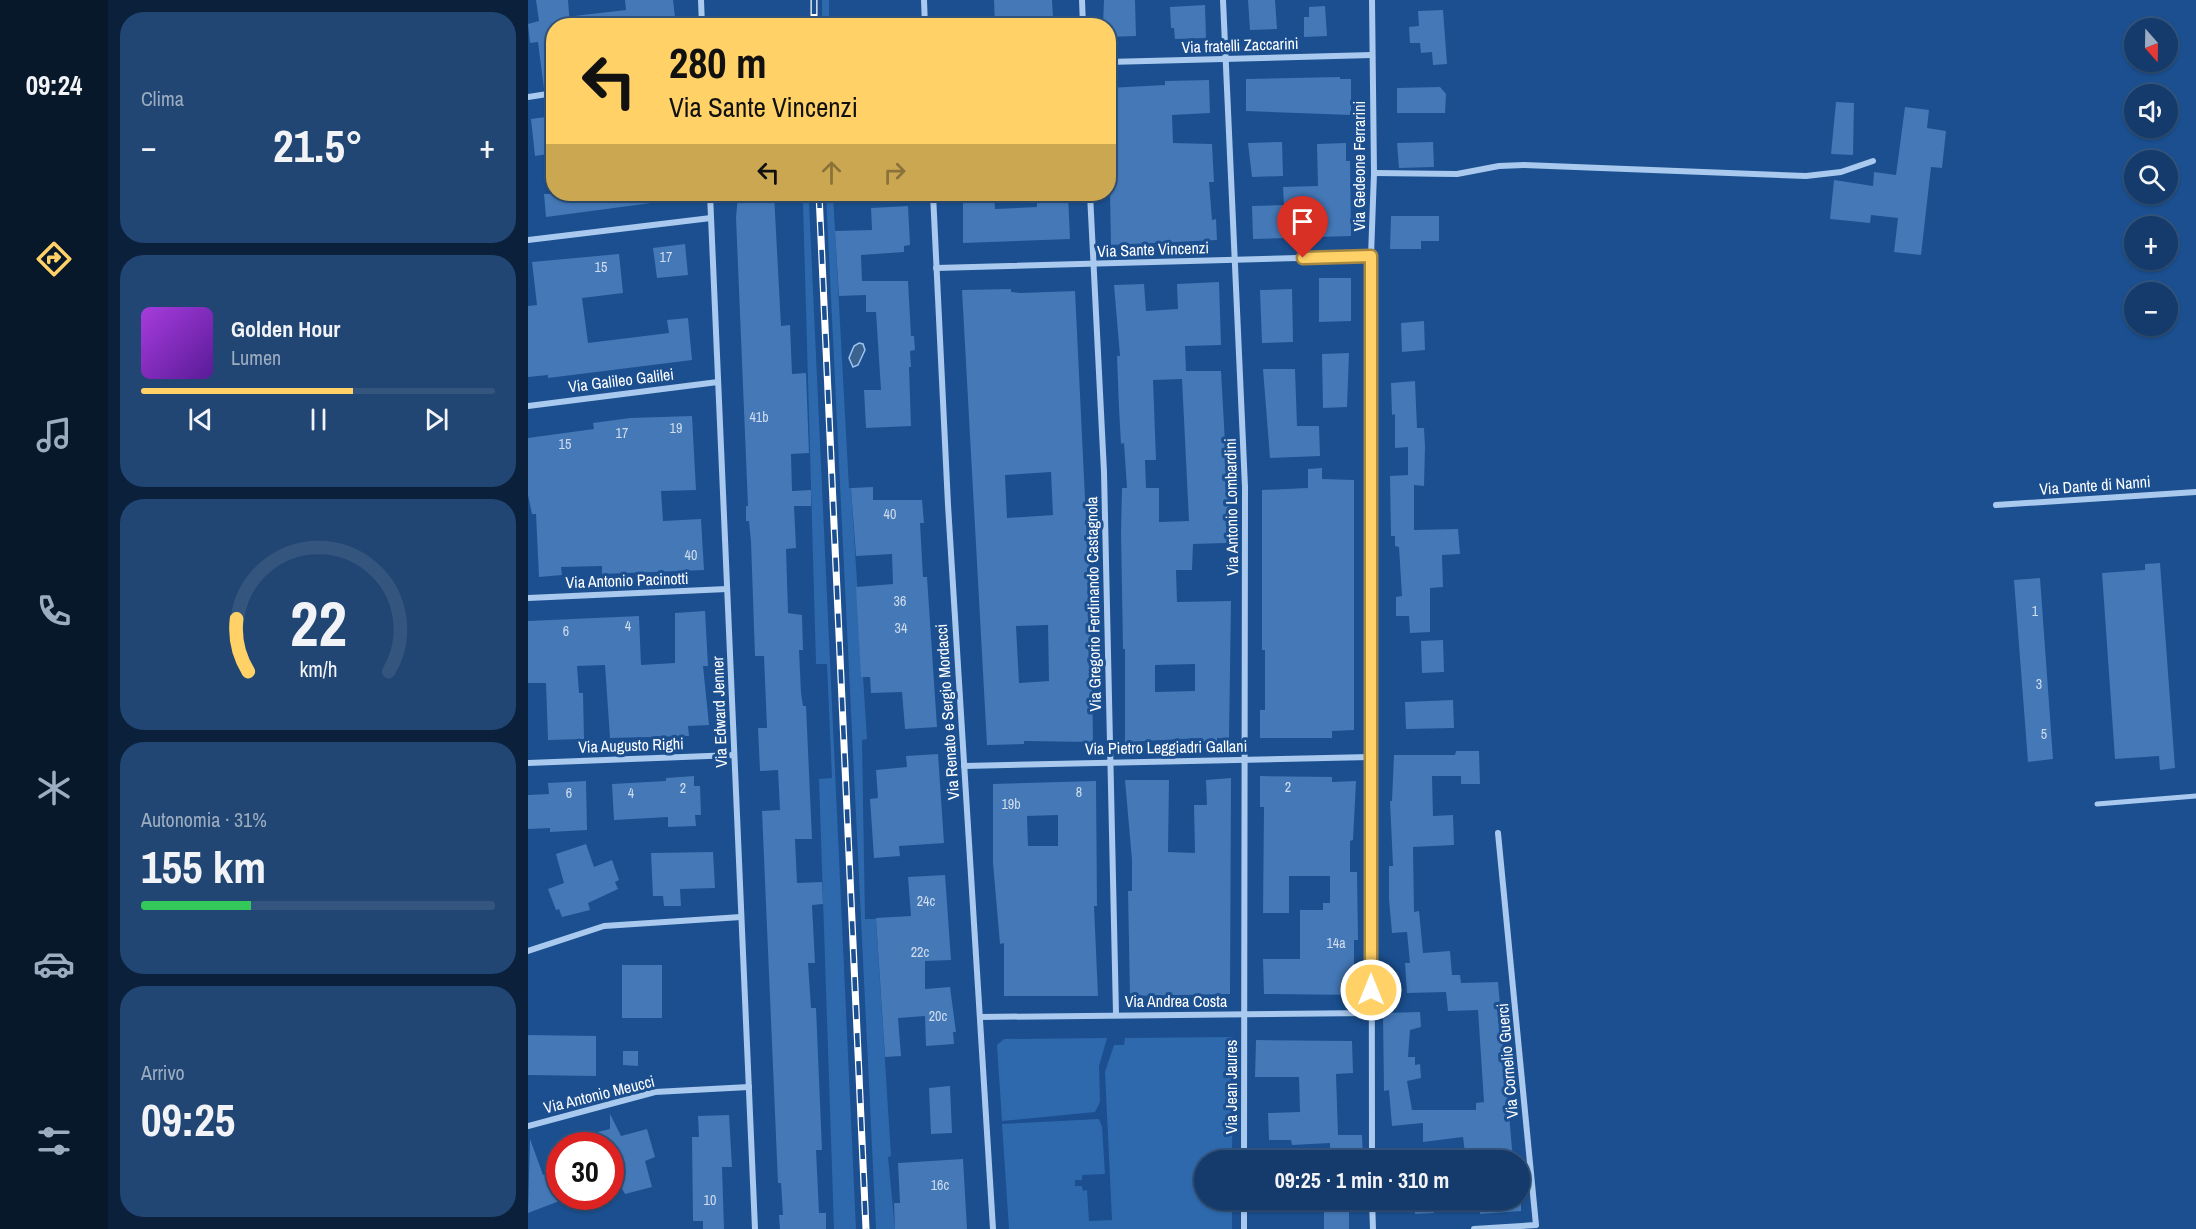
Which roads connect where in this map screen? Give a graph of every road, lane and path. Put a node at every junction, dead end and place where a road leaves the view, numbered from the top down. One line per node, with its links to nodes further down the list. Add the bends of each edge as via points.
1 (701, 0): 6 (street)
2 (924, 0): 7 (street)
3 (1082, 0): 8 (street)
4 (1223, 0): 10 (street, Via Antonio Lombardini)
5 (1372, 0): 9 (street, Via Gedeone Ferrarini)
6 (702, 18)
7 (925, 18)
8 (1083, 18)
9 (1372, 55): 10 (street, Via fratelli Zaccarini); 15 (street, Via Gedeone Ferrarini)
10 (1226, 59): 11 (street, Via fratelli Zaccarini); 22 (street, Via Antonio Lombardini)
11 (1116, 62)
12 (546, 94): 13 (street)
13 (528, 97)
14 (1873, 161): 15 (street, via 1841,172 1806,176 1524,165 1457,174)
15 (1374, 173): 21 (street, Via Gedeone Ferrarini)
16 (710, 201): 19 (street, Via Edward Jenner)
17 (933, 201): 24 (street, Via Renato e Sergio Mordacci)
18 (1090, 201): 23 (street, Via Gregorio Ferdinando Castagnola)
19 (711, 218): 20 (street); 25 (street, Via Edward Jenner)
20 (528, 240)
21 (1371, 256): 22 (street, Via Sante Vincenzi); 32 (street, Via Gedeone Ferrarini)
22 (1236, 260): 23 (street, Via Sante Vincenzi); 33 (street, Via Antonio Lombardini, via 1244,437)
23 (1094, 265): 24 (street, Via Sante Vincenzi); 34 (street, Via Gregorio Ferdinando Castagnola, via 1104,472)
24 (936, 268): 36 (street, Via Renato e Sergio Mordacci)
25 (718, 382): 26 (street, Via Galileo Galilei); 29 (street, Via Edward Jenner)
26 (528, 406)
27 (2196, 492): 28 (street, Via Dante di Nanni)
28 (1996, 505)
29 (727, 590): 30 (street, Via Antonio Pacinotti); 31 (street, Via Edward Jenner)
30 (528, 598)
31 (734, 755): 35 (street, Via Augusto Righi); 40 (street, Via Edward Jenner)
32 (1370, 757): 33 (street, Via Pietro Leggiadri Gallani); 42 (street, Via Gedeone Ferrarini)
33 (1246, 758): 34 (street, Via Pietro Leggiadri Gallani); 44 (street, Via Antonio Lombardini)
34 (1110, 761): 36 (street, Via Pietro Leggiadri Gallani); 43 (street, Via Gregorio Ferdinando Castagnola)
35 (528, 763)
36 (964, 766): 45 (street, Via Renato e Sergio Mordacci)
37 (2196, 796): 38 (street)
38 (2097, 804)
39 (1498, 834): 56 (street, Via Cornelio Guerci, via 1536,1225)
40 (741, 917): 41 (street, via 610,925); 46 (street, Via Edward Jenner)
41 (528, 951)
42 (1371, 1013): 44 (street, Via Andrea Costa); 49 (street, Via Gedeone Ferrarini)
43 (1116, 1014): 44 (street, Via Andrea Costa); 45 (street, Via Andrea Costa)
44 (1245, 1014): 48 (street, Via Jean Jaures)
45 (980, 1017): 53 (street, Via Renato e Sergio Mordacci)
46 (749, 1087): 47 (street, Via Antonio Meucci, via 655,1092); 52 (street, Via Edward Jenner)
47 (528, 1126)
48 (1244, 1150)
49 (1372, 1150)
50 (1244, 1210): 54 (street)
51 (1372, 1210): 55 (street)
52 (755, 1229)
53 (993, 1229)
54 (1244, 1229)
55 (1372, 1229)
56 (1474, 1229)

